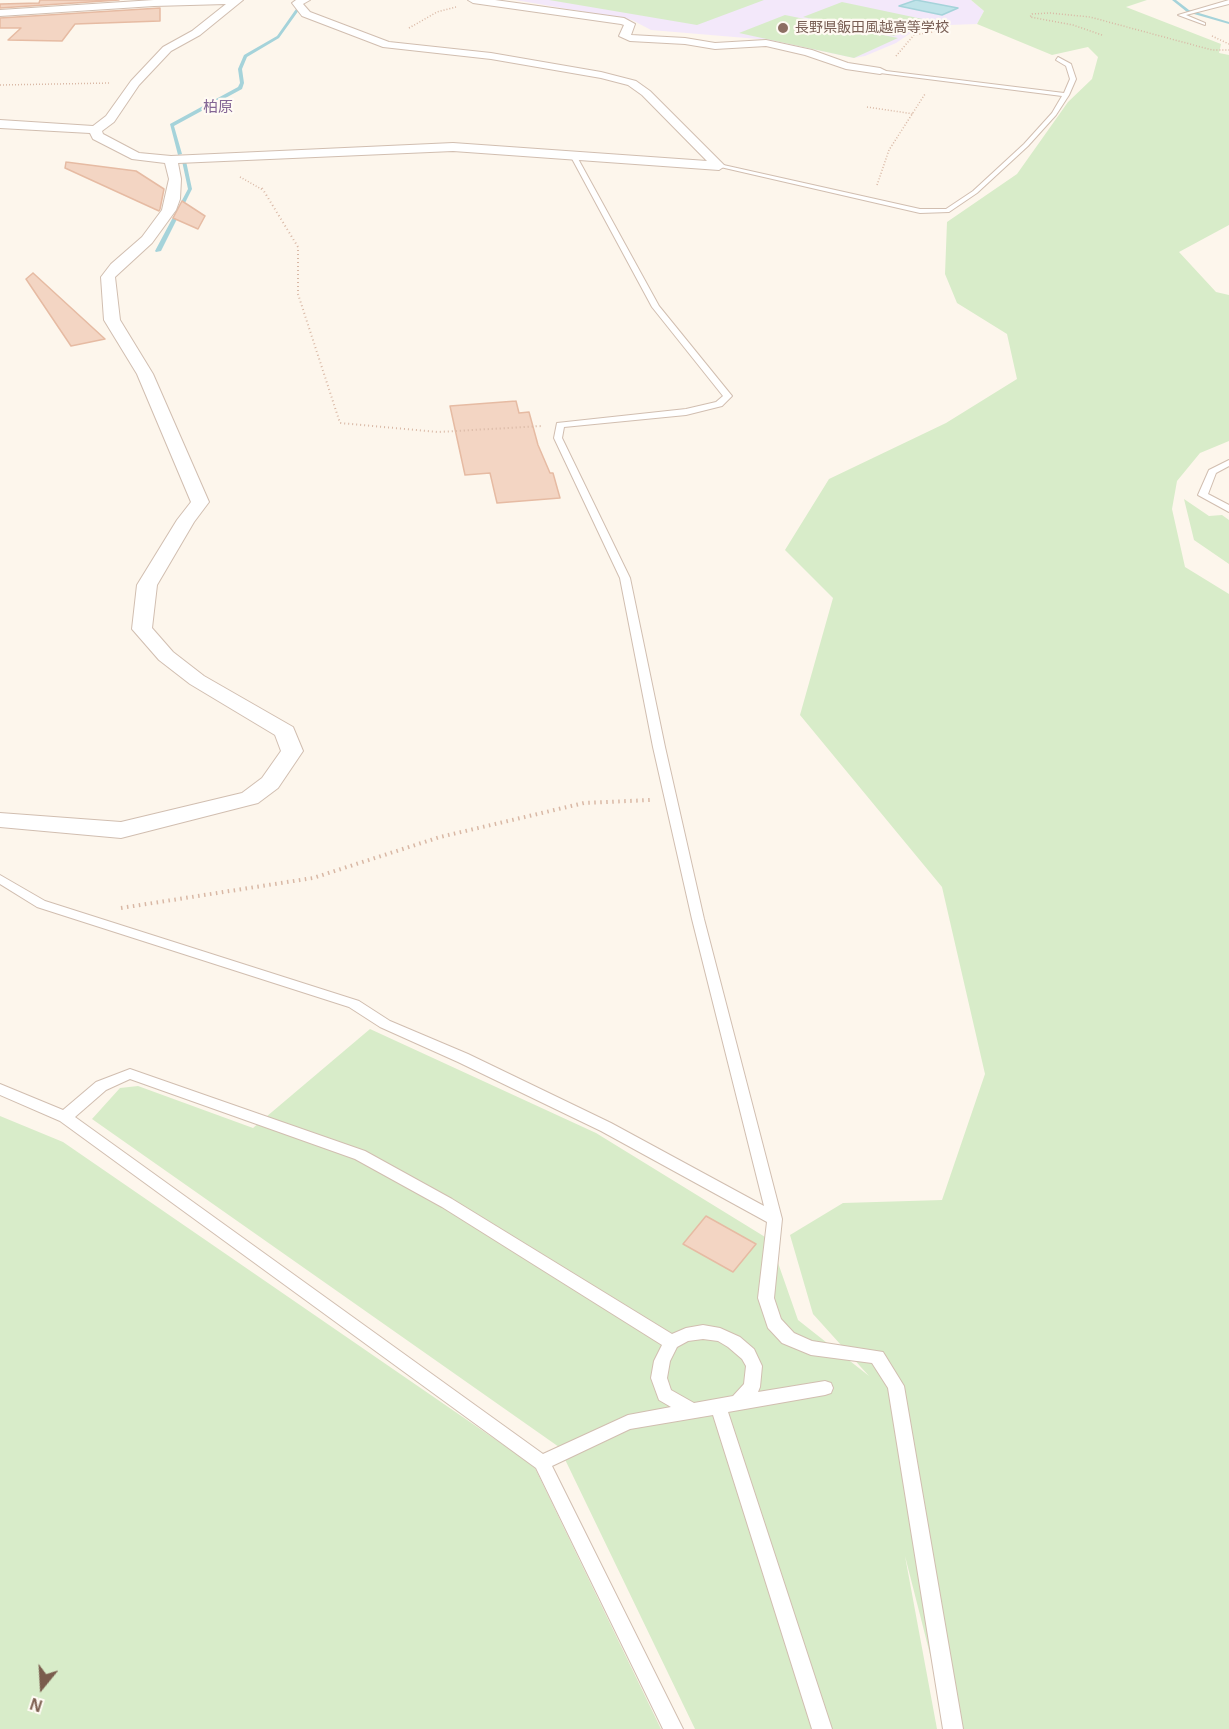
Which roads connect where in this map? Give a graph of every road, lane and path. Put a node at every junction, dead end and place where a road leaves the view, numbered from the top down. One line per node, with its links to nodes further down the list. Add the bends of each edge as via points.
1 (305, 0): 9 (street, via 297,3 306,14)
2 (475, 0): 9 (path, via 438,12); 12 (street, via 624,21 630,24 624,36 630,38 685,40 715,46 766,43 846,66)
3 (238, 1): 5 (street); 14 (street, via 167,50)
4 (1229, 2): 6 (lane, via 1181,15)
5 (0, 14)
6 (1203, 24)
7 (942, 27): 12 (path, via 914,35)
8 (1102, 35): 10 (path, via 1030,17 1050,13 1090,17 1212,50)
9 (381, 43): 24 (street, via 491,56 632,83)
10 (1229, 50)
11 (1058, 59): 16 (lane, via 1069,65 1073,79)
12 (880, 71): 13 (lane)
13 (933, 79): 16 (lane); 18 (path)
14 (135, 83): 15 (path); 20 (street, via 110,119)
15 (0, 85)
16 (1066, 95): 25 (lane, via 1026,145 952,210 930,212)
17 (867, 107): 18 (path)
18 (914, 114): 25 (path, via 889,150 874,193)
19 (0, 124): 20 (street)
20 (96, 130): 23 (street, via 97,136 136,156)
21 (573, 155): 22 (street, via 453,147); 24 (street); 26 (lane, via 657,307 728,396 719,404 686,411)
22 (222, 157): 23 (street); 26 (path, via 241,177 262,188 298,247 298,294 340,423 438,432)
23 (171, 160): 30 (street, via 175,178 169,210 147,240 108,277 112,320 144,374 200,502 147,585 142,629 165,656 197,680 285,732 292,751 270,783 250,798 121,830)
24 (719, 166): 25 (lane)
25 (877, 200)
26 (560, 425): 29 (lane, via 558,438 626,578)
27 (1229, 463): 28 (lane, via 1212,472 1203,495)
28 (1229, 510)
29 (671, 800): 32 (path, via 584,803 440,837 313,878); 35 (lane)
30 (0, 820)
31 (0, 879): 32 (lane, via 41,904)
32 (76, 915): 35 (lane, via 354,1004 385,1024 606,1127)
33 (0, 1089): 34 (lane)
34 (65, 1117): 36 (lane, via 101,1086 130,1074 360,1155 447,1203); 41 (lane)
35 (775, 1219): 44 (lane, via 766,1298 774,1323 788,1338 811,1348 877,1357 896,1386)
36 (672, 1342): 38 (lane, via 703,1332 720,1335 748,1354 754,1366 752,1387); 40 (lane, via 662,1360 659,1378 665,1395)
37 (825, 1388): 38 (lane)
38 (738, 1403): 39 (lane)
39 (718, 1406): 40 (lane); 43 (lane)
40 (691, 1410): 41 (lane, via 628,1422)
41 (542, 1463): 42 (lane)
42 (673, 1729)
43 (822, 1729)
44 (953, 1729)

